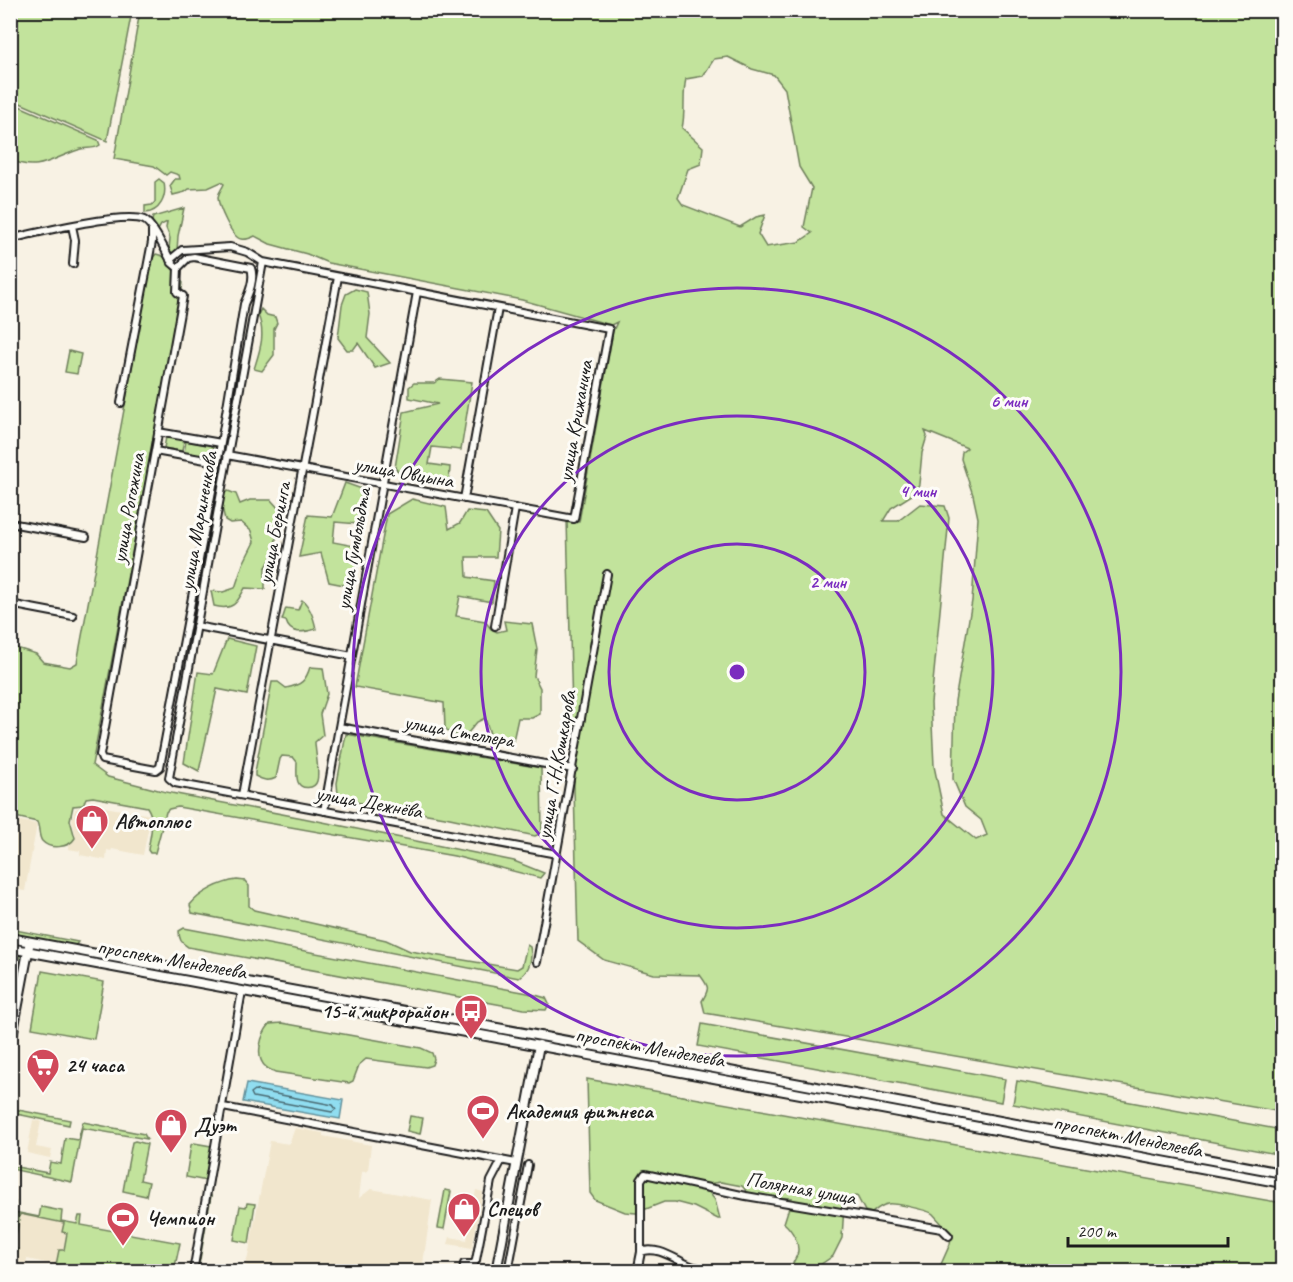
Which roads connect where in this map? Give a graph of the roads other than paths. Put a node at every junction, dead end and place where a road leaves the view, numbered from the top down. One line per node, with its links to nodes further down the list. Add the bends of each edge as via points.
1 (72, 226): 2 (street, via 140,219); 3 (street); 6 (street)
2 (152, 229): 4 (street); 11 (street)
3 (10, 239)
4 (170, 260): 5 (street, via 182,250 230,246); 7 (street)
5 (263, 262): 8 (street); 15 (street, улица Мариненкова)
6 (73, 264)
7 (177, 268): 12 (street, улица Рогожина, via 177,292 183,296); 13 (street, via 194,257 253,270)
8 (338, 277): 9 (street); 17 (street, улица Беринга)
9 (417, 292): 10 (street); 18 (street, улица Гумбольдта)
10 (498, 308): 19 (street); 21 (street, улица Крижанича, via 609,329)
11 (121, 404)
12 (158, 432): 13 (street); 14 (street, улица Рогожина)
13 (221, 443): 16 (street)
14 (155, 451): 16 (street); 16 (street, улица Рогожина, via 100,758 156,770 160,766)
15 (227, 455): 17 (street, улица Овцына); 27 (street, улица Мариненкова)
16 (217, 462)
17 (303, 470): 18 (street, улица Овцына); 29 (street, улица Беринга)
18 (381, 485): 19 (street, улица Овцына); 30 (street, улица Гумбольдта)
19 (464, 500): 20 (street, улица Овцына)
20 (515, 508): 21 (street, улица Овцына); 28 (street)
21 (574, 519)
22 (10, 523): 23 (street)
23 (86, 537)
24 (607, 573): 32 (street, улица Г.Н.Кошкарова)
25 (10, 604): 26 (street)
26 (73, 616)
27 (196, 626): 29 (street); 33 (street, улица Мариненкова, via 168,776)
28 (495, 626)
29 (270, 640): 30 (street); 34 (street, улица Беринга)
30 (352, 656): 31 (street, улица Гумбольдта)
31 (339, 727): 32 (street, улица Стеллера); 35 (street, улица Гумбольдта)
32 (573, 769): 36 (street, улица Г.Н.Кошкарова)
33 (175, 783): 34 (street, улица Дежнёва)
34 (242, 795): 35 (street, улица Дежнёва)
35 (324, 811): 36 (street, улица Дежнёва)
36 (557, 854): 42 (street, улица Г.Н.Кошкарова)
37 (10, 938): 38 (main road, проспект Менделеева)
38 (30, 942): 40 (main road); 41 (main road, проспект Менделеева)
39 (10, 948): 40 (main road, проспект Менделеева)
40 (28, 951): 43 (main road, проспект Менделеева); 46 (main road)
41 (120, 958): 43 (main road); 48 (main road, проспект Менделеева)
42 (537, 962)
43 (119, 968): 44 (main road, проспект Менделеева)
44 (242, 991): 45 (main road, проспект Менделеева); 47 (street)
45 (538, 1045): 49 (main road, проспект Менделеева); 51 (main road)
46 (10, 1047)
47 (223, 1107): 50 (street); 57 (street)
48 (999, 1120): 49 (main road); 53 (main road, проспект Менделеева)
49 (998, 1130): 54 (main road, проспект Менделеева)
50 (502, 1160): 51 (street); 58 (street, via 491,1181 476,1260 474,1264 465,1264)
51 (516, 1163): 59 (main road)
52 (528, 1165): 60 (street)
53 (1282, 1173)
54 (1282, 1183)
55 (949, 1236): 56 (street, Полярная улица, via 942,1229 746,1196 645,1174 641,1180)
56 (641, 1252): 61 (street); 62 (street, via 665,1254 692,1266)
57 (193, 1272)
58 (463, 1272)
59 (496, 1272)
60 (508, 1272)
61 (637, 1272)
62 (720, 1272)

